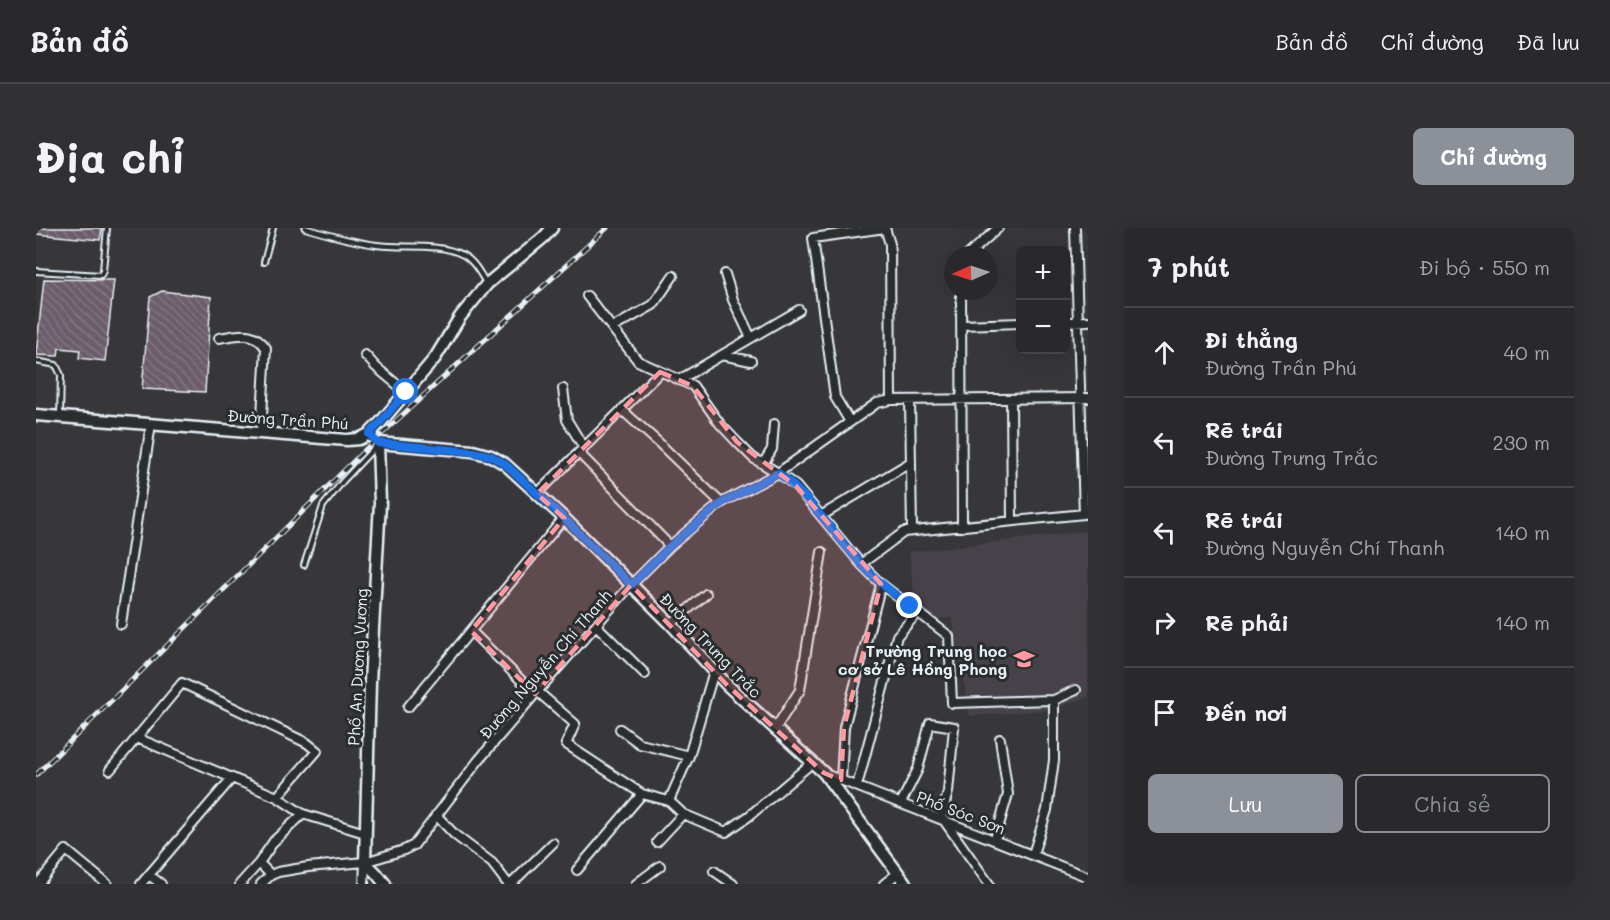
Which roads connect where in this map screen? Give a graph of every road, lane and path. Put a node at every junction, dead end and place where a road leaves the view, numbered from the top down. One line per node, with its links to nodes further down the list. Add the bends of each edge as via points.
1 (107, 228): 9 (lane, via 101,275)
2 (273, 228): 8 (lane)
3 (305, 228): 12 (lane, via 358,243 454,251 473,263)
4 (552, 228): 12 (street, Đường Trần Phú)
5 (998, 228): 7 (street)
6 (1075, 228): 18 (street)
7 (978, 246)
8 (264, 262)
9 (36, 272)
10 (725, 274): 23 (street)
11 (673, 276): 21 (street, via 653,305)
12 (487, 284): 31 (street, Đường Trần Phú)
13 (587, 296): 21 (street)
14 (961, 300): 20 (street)
15 (799, 310): 23 (street)
16 (1088, 321): 18 (street)
17 (1070, 322): 18 (street)
18 (1078, 322): 32 (street)
19 (1016, 323): 20 (street)
20 (962, 325): 33 (street)
21 (612, 328): 28 (street, via 638,361)
22 (219, 338): 43 (street, via 252,335 266,348)
23 (751, 338): 25 (street)
24 (365, 355): 31 (street)
25 (722, 355): 27 (street); 29 (street)
26 (36, 361): 39 (lane, via 56,365 61,375)
27 (751, 361)
28 (660, 372): 29 (street); 37 (street)
29 (679, 380): 48 (street, via 693,386 736,442)
30 (563, 389): 46 (street, via 567,420)
31 (406, 392): 44 (street, Đường Trần Phú)
32 (1084, 398): 34 (street, Đường Nguyễn Chí Thanh); 51 (street)
33 (963, 399): 34 (street, Đường Nguyễn Chí Thanh); 36 (street, Đường Nguyễn Chí Thanh); 56 (street)
34 (1011, 399): 55 (street)
35 (891, 400): 36 (street, Đường Nguyễn Chí Thanh); 40 (street, Đường Nguyễn Chí Thanh, via 877,403); 40 (street, via 890,244 885,228 813,238 835,397)
36 (910, 400): 47 (street)
37 (622, 410): 46 (street); 52 (street)
38 (36, 415): 39 (street, Đường Trần Phú)
39 (60, 417): 41 (street, Đường Trần Phú)
40 (850, 422): 49 (street, Đường Nguyễn Chí Thanh)
41 (151, 424): 43 (street, Đường Trần Phú); 66 (street)
42 (774, 424): 48 (street, via 772,449)
43 (261, 433): 44 (street, Đường Trần Phú, via 347,440)
44 (369, 434): 45 (street)
45 (378, 443): 50 (street, Đường Trưng Trắc, via 491,456); 61 (lane, via 323,506); 95 (street, Phố An Dương Vương, via 380,502)
46 (582, 450): 50 (street); 58 (street)
47 (911, 462): 53 (street); 57 (street)
48 (763, 464): 49 (street)
49 (778, 473): 52 (street, Đường Nguyễn Chí Thanh); 53 (street, via 796,486)
50 (537, 494): 54 (street, Đường Trưng Trắc)
51 (1086, 495): 55 (street, via 1084,514)
52 (722, 503): 58 (street, Đường Nguyễn Chí Thanh)
53 (821, 516): 60 (street)
54 (564, 518): 63 (street, Đường Trưng Trắc); 69 (street)
55 (1012, 521): 56 (street)
56 (962, 526): 57 (street)
57 (912, 531): 60 (street, via 904,532)
58 (670, 546): 63 (street, Đường Nguyễn Chí Thanh)
59 (822, 552): 77 (street, via 801,690)
60 (861, 564): 62 (street)
61 (304, 565)
62 (880, 584): 65 (street); 85 (street, via 844,727)
63 (631, 585): 67 (street, Đường Trưng Trắc); 68 (street, Đường Nguyễn Chí Thanh)
64 (706, 594): 67 (street)
65 (918, 612): 74 (street, via 949,636 952,704); 86 (street, via 897,636)
66 (121, 624)
67 (671, 624): 70 (street, Đường Trưng Trắc)
68 (596, 625): 71 (street); 73 (street, Đường Nguyễn Chí Thanh)
69 (471, 632): 73 (street); 75 (street)
70 (714, 671): 77 (street, Đường Trưng Trắc); 80 (street)
71 (645, 674)
72 (1076, 690): 74 (street)
73 (536, 692): 87 (street, via 575,724 566,744); 93 (street, Đường Nguyễn Chí Thanh)
74 (1054, 700): 99 (street, via 1054,760 1047,810)
75 (408, 707)
76 (620, 729): 80 (street, via 640,744)
77 (775, 729): 81 (street, Đường Trưng Trắc)
78 (137, 738): 82 (street); 84 (street); 88 (street, via 182,683 317,751)
79 (1000, 739): 96 (street, via 1008,794)
80 (689, 756): 89 (street)
81 (813, 762): 83 (street, Đường Trưng Trắc); 92 (street, via 726,832)
82 (110, 770)
83 (824, 773): 85 (street, Phố Sóc Sơn); 105 (street, Đường Trưng Trắc)
84 (232, 778): 88 (street); 106 (street)
85 (841, 780): 86 (street, Phố Sóc Sơn)
86 (857, 786): 90 (street, Phố Sóc Sơn)
87 (642, 794): 89 (street); 103 (street)
88 (277, 797): 91 (street)
89 (669, 801): 92 (street)
90 (901, 803): 94 (street, Phố Sóc Sơn); 94 (street, via 918,769 930,723 954,727)
91 (303, 814): 95 (street); 101 (street, via 274,841)
92 (682, 814): 97 (street)
93 (436, 815): 100 (street, Đường Nguyễn Chí Thanh, via 414,845); 117 (street, via 492,863)
94 (942, 819): 96 (street, Phố Sóc Sơn); 122 (street)
95 (365, 832): 100 (street, Phố An Dương Vương)
96 (995, 839): 99 (street, Phố Sóc Sơn)
97 (657, 842)
98 (553, 843): 117 (street)
99 (1033, 854): 108 (street, Phố Sóc Sơn)
100 (365, 862): 107 (street, Đường Nguyễn Chí Thanh, via 308,867); 115 (street); 116 (street)
101 (259, 863): 107 (street); 113 (street)
102 (660, 866): 118 (street)
103 (577, 870)
104 (714, 871): 119 (street)
105 (898, 873): 120 (street); 121 (street, Đường Trưng Trắc)
106 (149, 874): 111 (street); 112 (street)
107 (271, 876): 114 (street)
108 (1088, 877)
109 (38, 884): 110 (street, via 66,850)
110 (107, 884)
111 (141, 884)
112 (161, 884)
113 (240, 884)
114 (261, 884)
115 (364, 884)
116 (385, 884)
117 (509, 884)
118 (636, 884)
119 (733, 884)
120 (884, 884)
121 (906, 884)
122 (988, 884)

